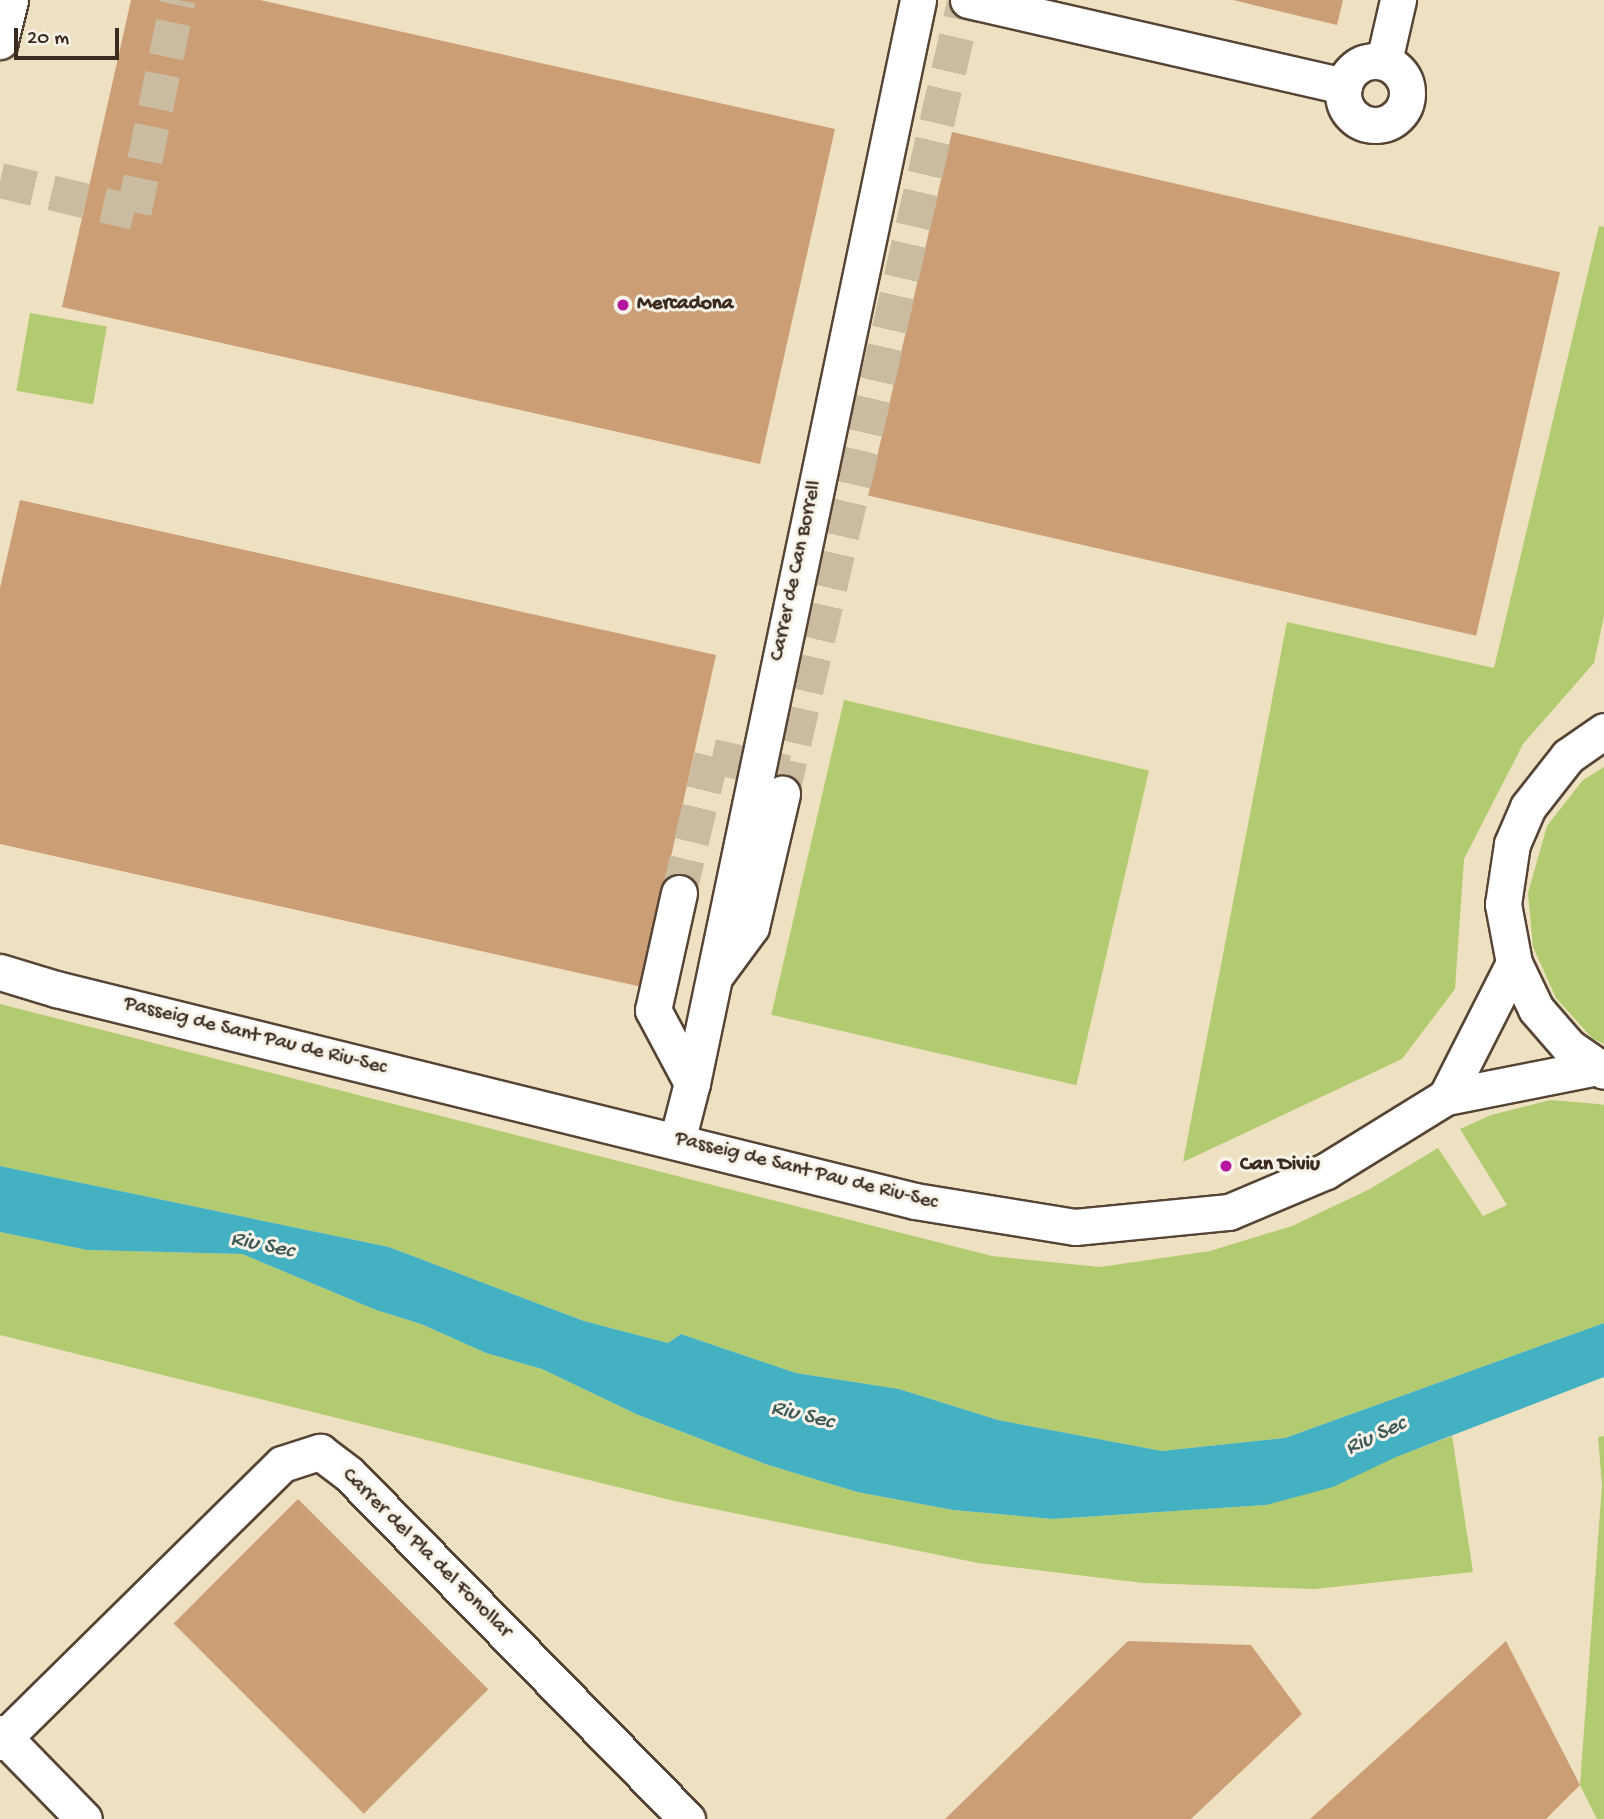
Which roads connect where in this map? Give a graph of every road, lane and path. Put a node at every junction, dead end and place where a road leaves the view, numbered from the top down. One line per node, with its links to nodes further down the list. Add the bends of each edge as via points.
1 (10, 0): 5 (street)
2 (918, 0): 13 (street, Carrer de Can Borrell)
3 (968, 0): 7 (street)
4 (1398, 0): 6 (street)
5 (0, 41)
6 (1384, 61): 7 (street, via 1364,63 1348,76); 7 (street, via 1406,83 1405,104 1392,120 1372,124 1353,115 1343,97)
7 (1344, 86)
8 (1604, 731): 11 (street, via 1553,772 1519,825 1507,863 1503,904)
9 (782, 794): 13 (street, via 751,927)
10 (679, 893): 15 (street, via 653,1010)
11 (1514, 964): 14 (street, via 1546,1023 1569,1047); 16 (street)
12 (0, 972): 17 (street, Passeig de Sant Pau de Riu-Sec)
13 (711, 982): 15 (street, Carrer de Can Borrell)
14 (1601, 1069): 16 (street, Passeig de Sant Pau de Riu-Sec)
15 (692, 1083): 17 (street, Carrer de Can Borrell)
16 (1446, 1097): 17 (street, Passeig de Sant Pau de Riu-Sec, via 1326,1171 1229,1212 1075,1227 915,1201)
17 (677, 1141)
18 (1, 1738): 19 (street); 20 (street, Carrer del Pla del Fonollar, via 282,1464 320,1452 349,1474)
19 (84, 1819)
20 (687, 1819)

